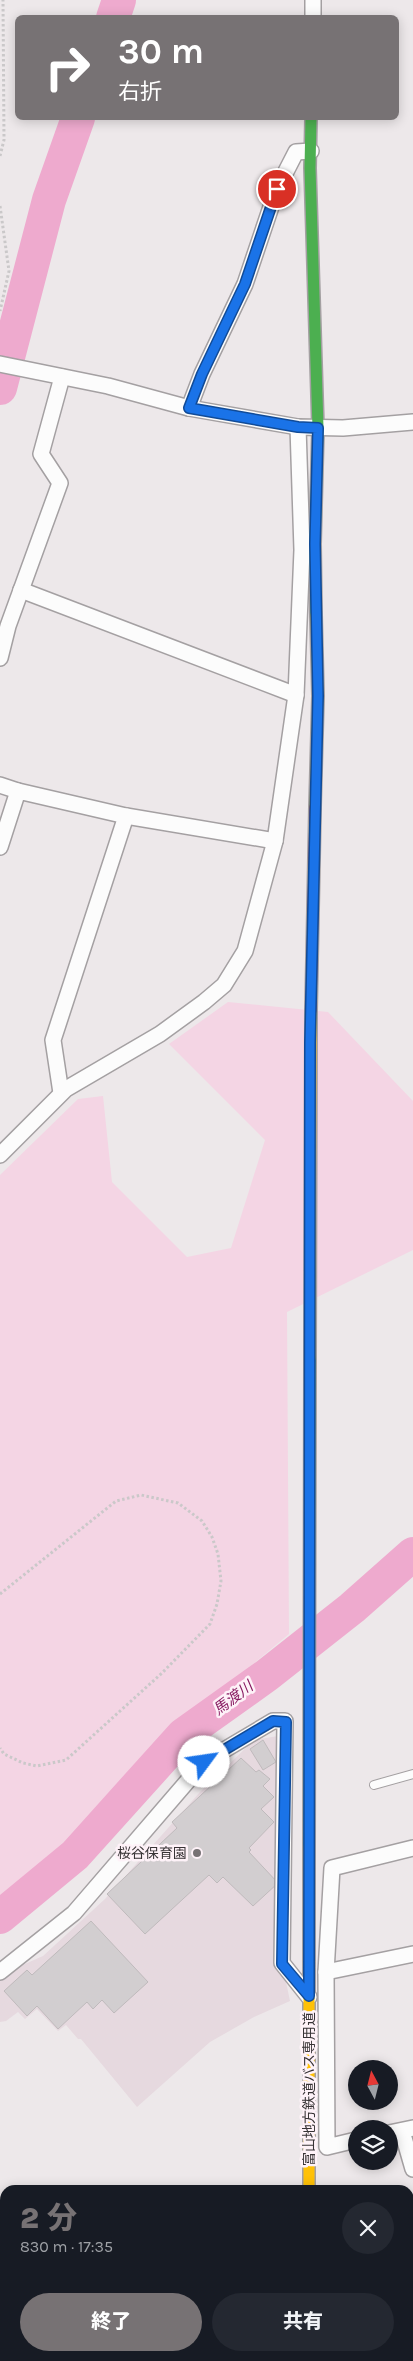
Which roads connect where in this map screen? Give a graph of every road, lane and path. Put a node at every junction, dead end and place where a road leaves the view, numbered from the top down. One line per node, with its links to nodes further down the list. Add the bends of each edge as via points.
1 (4, 0): 6 (path, via 4,140)
2 (313, 0): 3 (street)
3 (312, 15)
4 (311, 120): 5 (street, 富山地方鉄道バス専用道)
5 (311, 151): 11 (street, via 296,152 277,189 245,284); 14 (street, 富山地方鉄道バス専用道)
6 (0, 156)
7 (0, 206): 8 (path, via 9,271)
8 (0, 311)
9 (0, 364): 10 (street)
10 (62, 377): 11 (street); 15 (street, via 40,454 60,483)
11 (189, 408): 13 (street)
12 (413, 422): 14 (street)
13 (298, 427): 14 (street); 17 (street, via 302,550)
14 (318, 428): 33 (street, 富山地方鉄道バス専用道, via 315,544 318,696 310,1043)
15 (21, 590): 16 (street); 17 (street)
16 (0, 658)
17 (296, 695): 21 (street)
18 (0, 785): 19 (street)
19 (18, 791): 20 (street); 22 (street)
20 (126, 816): 21 (street); 23 (street, via 53,1040)
21 (276, 841): 23 (street, via 245,951 224,985 160,1034)
22 (0, 847)
23 (61, 1093): 24 (street)
24 (0, 1155)
25 (0, 1594): 26 (path, via 116,1501 141,1495 178,1503 202,1521 218,1554 221,1581 210,1624 162,1673 66,1760 37,1766 4,1754)
26 (0, 1748)
27 (413, 1774): 28 (lane)
28 (374, 1785)
29 (413, 1848): 32 (street, via 332,1868)
30 (413, 1954): 32 (street)
31 (0, 1972): 33 (street, via 74,1913 204,1762 273,1721 286,1722 282,1964)
32 (326, 1972): 35 (street, via 327,2147)
33 (309, 1996): 37 (street, 富山地方鉄道バス専用道)
34 (401, 2131): 36 (street)
35 (348, 2142)
36 (413, 2169)
37 (308, 2185)

